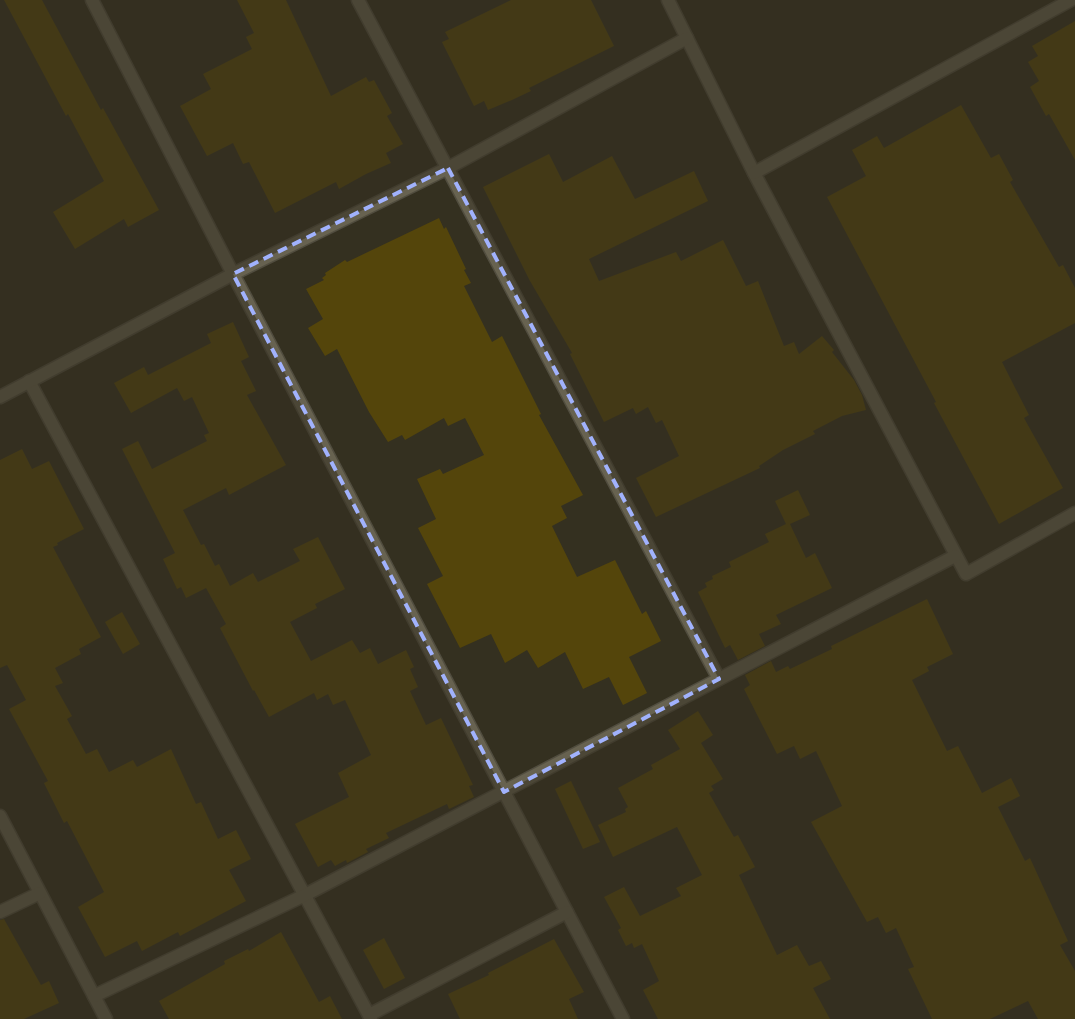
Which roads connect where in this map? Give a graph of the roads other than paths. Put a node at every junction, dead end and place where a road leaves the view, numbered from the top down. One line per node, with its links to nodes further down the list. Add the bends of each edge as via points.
1 (92, 0): 8 (street)
2 (358, 0): 6 (street)
3 (668, 0): 5 (street)
4 (1071, 0): 7 (street)
5 (686, 38): 6 (street); 7 (street)
6 (448, 168): 8 (street); 13 (street)
7 (754, 173): 12 (street)
8 (233, 274): 9 (street); 14 (street)
9 (29, 382): 10 (street); 17 (street)
10 (0, 397)
11 (1075, 513): 12 (street, via 966,574)
12 (955, 556): 13 (street)
13 (719, 678): 14 (street)
14 (504, 792): 17 (street); 19 (street)
15 (0, 816): 16 (street)
16 (40, 893): 18 (street); 20 (street)
17 (305, 895): 20 (street); 21 (street)
18 (0, 912)
19 (568, 912): 21 (street); 23 (street)
20 (94, 996): 22 (street)
21 (370, 1017)
22 (106, 1019)
23 (623, 1019)

